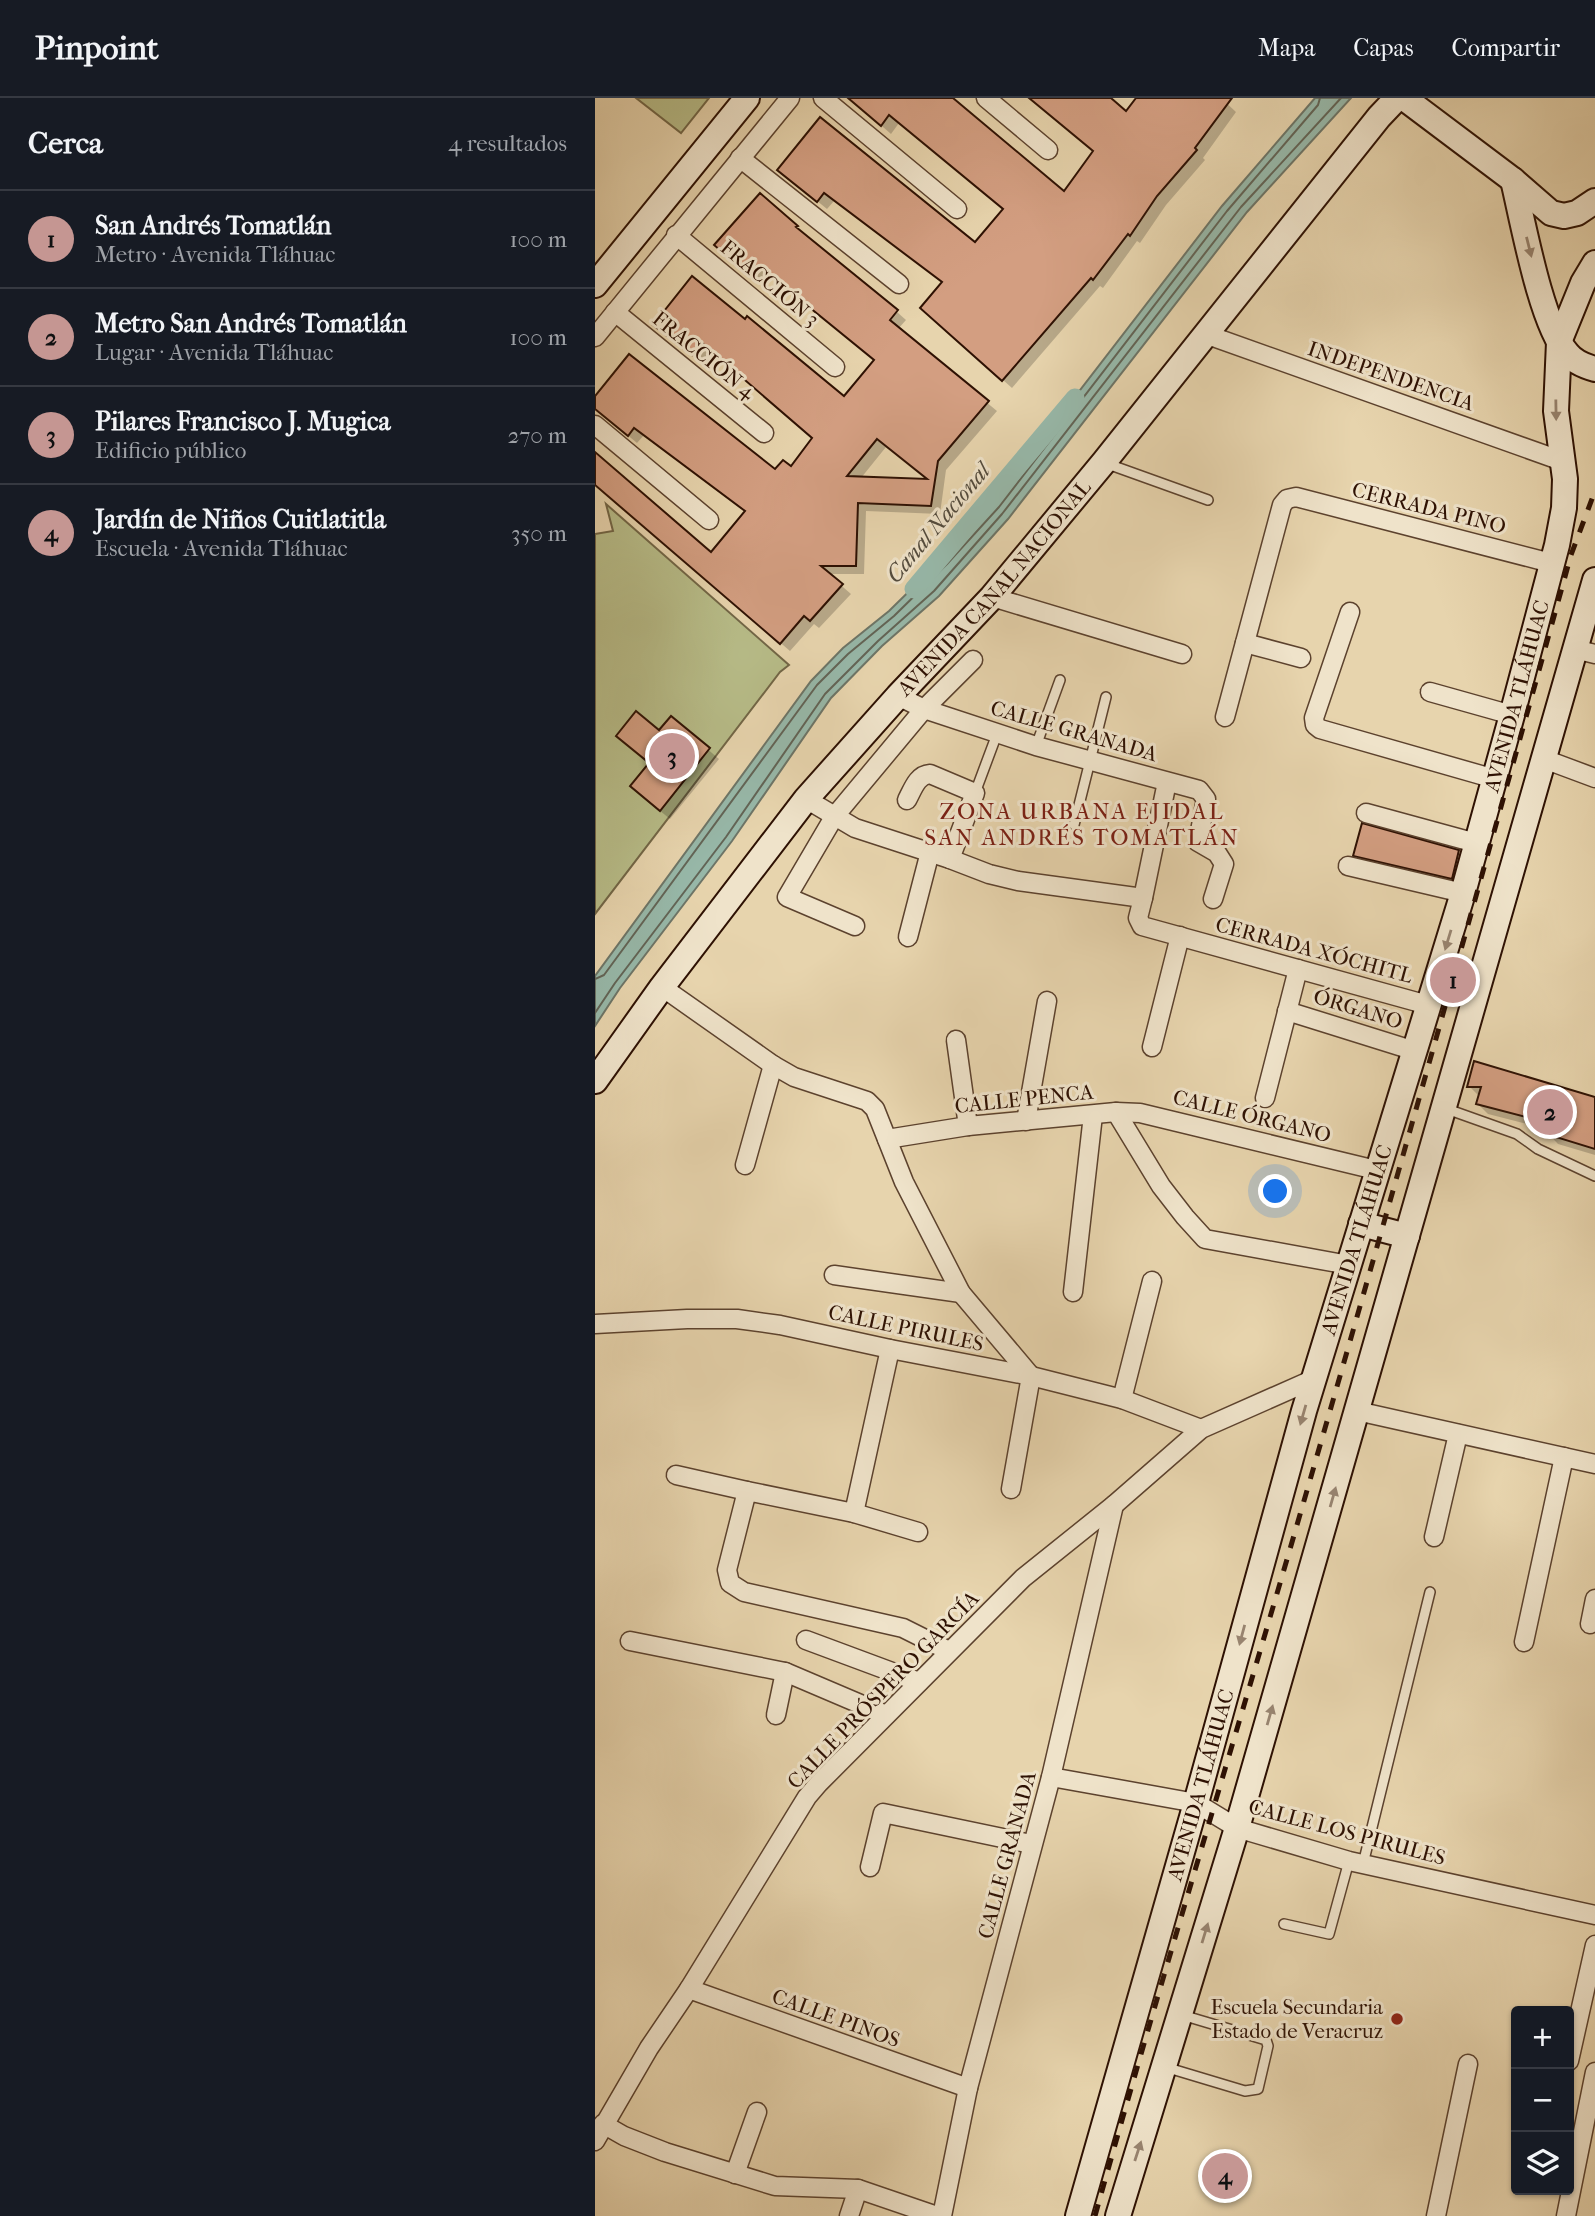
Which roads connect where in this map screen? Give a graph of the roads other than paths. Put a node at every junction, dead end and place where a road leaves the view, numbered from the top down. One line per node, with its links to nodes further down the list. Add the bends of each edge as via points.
1 (747, 98): 15 (main road)
2 (790, 98): 8 (street)
3 (823, 98): 11 (street)
4 (986, 98): 7 (street)
5 (1397, 98): 17 (main road, AVENIDA CANAL NACIONAL)
6 (1404, 98): 9 (main road)
7 (1048, 150)
8 (740, 158): 12 (street); 14 (street)
9 (1513, 180): 10 (main road, via 1551,213 1577,213); 19 (main road, one-way to 19, via 1546,313)
10 (1595, 201)
11 (957, 209)
12 (677, 235): 16 (street); 20 (street, FRACCIÓN 3)
13 (1595, 263): 19 (main road, AVENIDA TLÁHUAC)
14 (899, 284)
15 (595, 285)
16 (615, 312): 18 (street); 23 (street, FRACCIÓN 4)
17 (1205, 334): 24 (street, INDEPENDENCIA); 25 (main road, AVENIDA CANAL NACIONAL)
18 (595, 337)
19 (1559, 342): 21 (main road, via 1573,359); 24 (main road, AVENIDA TLÁHUAC, one-way to 24, via 1556,411)
20 (835, 367)
21 (1595, 369)
22 (595, 425): 27 (street)
23 (764, 433)
24 (1562, 461): 28 (main road, AVENIDA TLÁHUAC, via 1564,508)
25 (1104, 462): 26 (lane); 30 (main road, AVENIDA CANAL NACIONAL)
26 (1208, 500)
27 (709, 520)
28 (1551, 563): 32 (street, CERRADA PINO, via 1296,497 1287,499); 42 (main road, AVENIDA TLÁHUAC)
29 (1595, 580): 33 (main road, AVENIDA TLÁHUAC)
30 (992, 597): 34 (street); 39 (main road, AVENIDA CANAL NACIONAL)
31 (1350, 612): 49 (street, via 1315,725)
32 (1245, 643): 35 (street); 43 (street)
33 (1585, 652): 46 (main road, AVENIDA TLÁHUAC)
34 (1182, 654)
35 (1301, 658)
36 (973, 660): 41 (street)
37 (1060, 680): 45 (lane)
38 (1430, 692): 42 (street)
39 (898, 696): 41 (street, CALLE GRANADA); 52 (main road, AVENIDA CANAL NACIONAL)
40 (1106, 697): 47 (lane)
41 (924, 709): 44 (street, CALLE GRANADA); 55 (street)
42 (1512, 715): 49 (main road, AVENIDA TLÁHUAC)
43 (1225, 717)
44 (997, 734): 45 (street, CALLE GRANADA); 51 (lane)
45 (1036, 746): 47 (street, CALLE GRANADA)
46 (1544, 759): 48 (street); 78 (main road, AVENIDA TLÁHUAC)
47 (1092, 761): 50 (street, CALLE GRANADA); 56 (lane)
48 (1595, 778)
49 (1495, 779): 57 (main road, AVENIDA TLÁHUAC)
50 (1167, 782): 62 (street, CALLE GRANADA); 63 (street, CERRADA XÓCHITL, via 1204,793 1198,842 1217,853 1224,864)
51 (975, 793): 53 (street, via 924,775); 59 (street)
52 (806, 799): 55 (street); 68 (main road, AVENIDA CANAL NACIONAL)
53 (907, 800)
54 (1366, 813): 57 (street)
55 (834, 817): 58 (street); 64 (street, via 787,897)
56 (1074, 825)
57 (1476, 843): 61 (main road, AVENIDA TLÁHUAC)
58 (930, 852): 59 (street); 65 (street)
59 (950, 859): 62 (street, via 1018,881)
60 (1348, 866): 61 (street)
61 (1462, 893): 70 (main road, AVENIDA TLÁHUAC, one-way to 70)
62 (1143, 898): 66 (street, CALLE GRANADA, via 1138,918 1142,926)
63 (1213, 899)
64 (855, 926)
65 (908, 937)
66 (1184, 937): 67 (street, CERRADA XÓCHITL); 73 (street)
67 (1298, 969): 70 (street, CERRADA XÓCHITL); 71 (street)
68 (663, 986): 75 (street); 76 (main road, AVENIDA CANAL NACIONAL)
69 (1047, 1001): 81 (street)
70 (1428, 1005): 74 (main road, AVENIDA TLÁHUAC)
71 (1287, 1012): 74 (street, ÓRGANO); 77 (street)
72 (956, 1040): 82 (street)
73 (1152, 1047)
74 (1415, 1051): 85 (main road, AVENIDA TLÁHUAC)
75 (773, 1065): 83 (street, via 867,1101); 84 (street)
76 (595, 1081)
77 (1265, 1098)
78 (1443, 1107): 86 (lane, via 1517,1134); 88 (main road, AVENIDA TLÁHUAC)
79 (1117, 1112): 80 (street, CALLE PENCA); 85 (street, CALLE ÓRGANO, via 1182,1121); 89 (street, CALLE PENCA, via 1161,1186 1205,1239)
80 (1093, 1115): 81 (street, CALLE PENCA); 92 (street)
81 (1026, 1121): 82 (street, CALLE PENCA)
82 (968, 1126): 83 (street, CALLE PENCA)
83 (887, 1139): 93 (street)
84 (744, 1164)
85 (1377, 1170): 87 (main road, AVENIDA TLÁHUAC)
86 (1595, 1177)
87 (1361, 1224): 88 (main road); 89 (main road, AVENIDA TLÁHUAC)
88 (1407, 1236): 99 (main road, AVENIDA TLÁHUAC)
89 (1349, 1265): 97 (main road, AVENIDA TLÁHUAC)
90 (834, 1275): 93 (street)
91 (1152, 1282): 98 (street)
92 (1073, 1292)
93 (961, 1293): 96 (street)
94 (595, 1324): 95 (street, CALLE PIRULES, via 737,1319)
95 (890, 1349): 96 (street, CALLE PIRULES); 108 (street)
96 (1031, 1376): 98 (street, CALLE PIRULES); 105 (street)
97 (1314, 1379): 100 (street, CALLE PRÓSPERO GARCÍA); 123 (main road, AVENIDA TLÁHUAC, one-way to 123)
98 (1122, 1399): 100 (street, CALLE PIRULES)
99 (1357, 1411): 101 (street); 124 (main road, AVENIDA TLÁHUAC, one-way to 99)
100 (1201, 1429): 107 (street, CALLE PRÓSPERO GARCÍA)
101 (1458, 1434): 102 (street); 110 (street)
102 (1564, 1457): 103 (street); 116 (street)
103 (1595, 1464)
104 (676, 1475): 106 (street)
105 (1011, 1489)
106 (747, 1491): 108 (street); 117 (street, via 727,1570 730,1583 744,1592 903,1628)
107 (1114, 1505): 117 (street, CALLE PRÓSPERO GARCÍA, via 1023,1578); 122 (street, CALLE GRANADA)
108 (854, 1513): 109 (street)
109 (918, 1532)
110 (1434, 1537)
111 (1430, 1592): 126 (lane)
112 (1595, 1599): 113 (street)
113 (1590, 1624)
114 (806, 1640): 119 (street)
115 (630, 1641): 118 (street)
116 (1524, 1642)
117 (949, 1651): 119 (street, CALLE PRÓSPERO GARCÍA)
118 (785, 1672): 120 (street); 121 (street)
119 (919, 1682): 121 (street, CALLE PRÓSPERO GARCÍA)
120 (776, 1715)
121 (886, 1715): 131 (street, CALLE PRÓSPERO GARCÍA, via 807,1797)
122 (1051, 1777): 123 (street, CALLE LOS PIRULES); 125 (street, CALLE GRANADA)
123 (1196, 1803): 124 (street, CALLE LOS PIRULES); 145 (main road, AVENIDA TLÁHUAC)
124 (1237, 1828): 126 (street, CALLE LOS PIRULES); 132 (main road, AVENIDA TLÁHUAC, one-way to 124)
125 (1031, 1844): 127 (street, via 883,1813); 137 (street, CALLE GRANADA)
126 (1356, 1862): 128 (street, CALLE LOS PIRULES); 129 (lane, via 1329,1934)
127 (870, 1867)
128 (1595, 1915)
129 (1285, 1924)
130 (1595, 1945): 133 (street)
131 (689, 1989): 137 (street, CALLE PINOS); 139 (street, CALLE PRÓSPERO GARCÍA)
132 (1181, 2015): 135 (main road, AVENIDA TLÁHUAC); 135 (lane, via 1265,2040 1268,2046 1258,2089 1245,2091)
133 (1574, 2039)
134 (1468, 2064): 147 (street)
135 (1165, 2067): 146 (main road, AVENIDA TLÁHUAC, one-way to 135)
136 (1595, 2071): 148 (street)
137 (968, 2088): 144 (street, CALLE GRANADA)
138 (757, 2112): 141 (street)
139 (603, 2124): 140 (street, CALLE PRÓSPERO GARCÍA); 141 (street, via 624,2136)
140 (595, 2141)
141 (735, 2175): 142 (street, via 775,2186)
142 (858, 2189): 143 (street); 144 (street)
143 (849, 2216)
144 (939, 2216)
145 (1078, 2216)
146 (1118, 2216)
147 (1436, 2216)
148 (1566, 2216)

